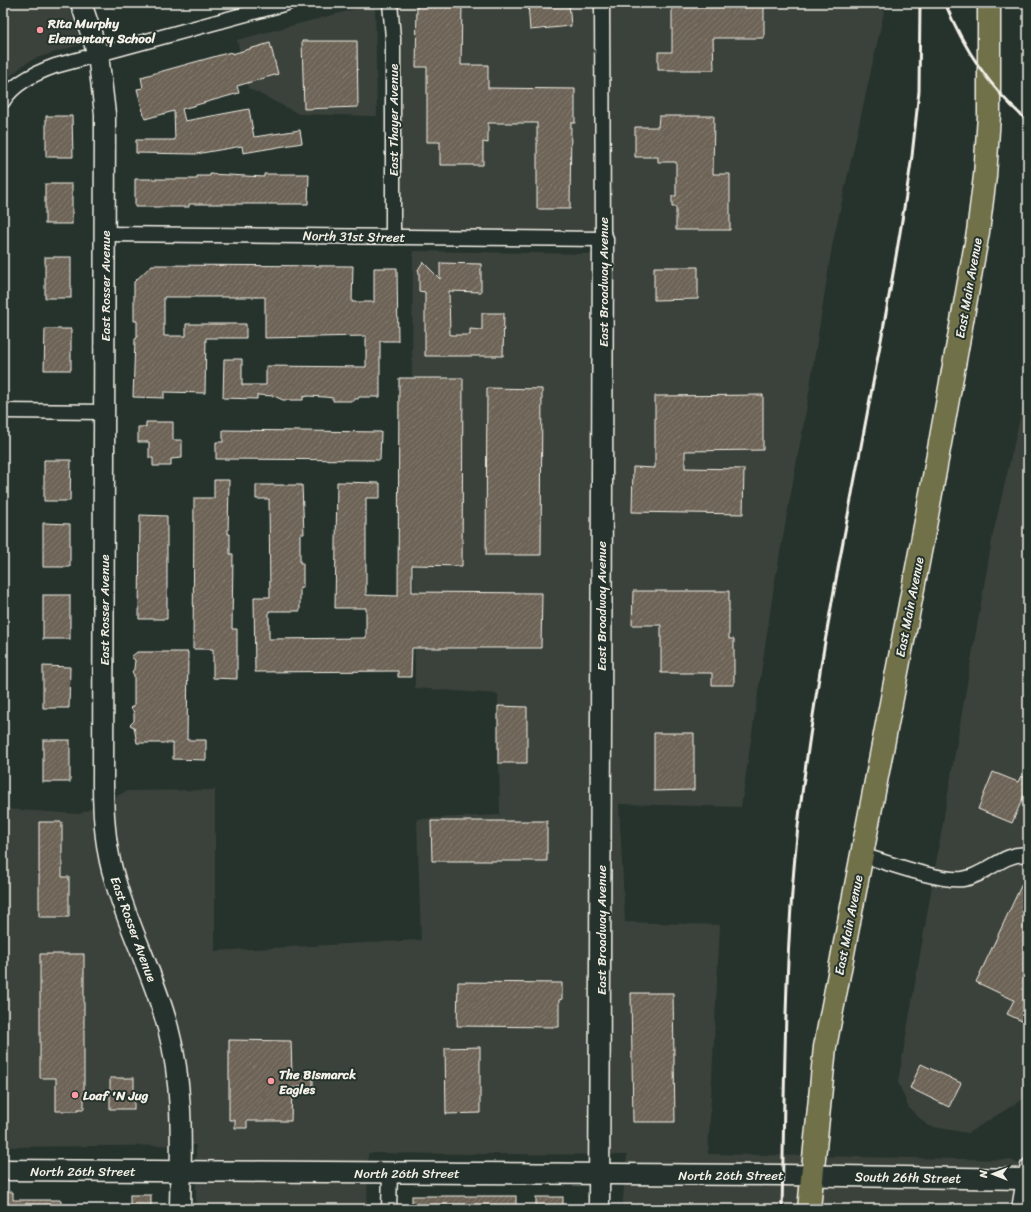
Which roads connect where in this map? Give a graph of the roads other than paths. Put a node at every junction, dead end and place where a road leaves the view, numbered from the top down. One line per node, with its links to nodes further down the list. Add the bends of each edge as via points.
1 (81, 3): 6 (street, East Rosser Avenue)
2 (286, 3): 6 (street)
3 (390, 3): 9 (street, East Thayer Avenue, via 393,38)
4 (602, 3): 10 (street, East Broadway Avenue)
5 (989, 3): 14 (main road, East Main Avenue, via 988,122 978,232 926,521)
6 (98, 54): 7 (street, via 55,66 31,76 18,84); 8 (street, East Rosser Avenue, via 105,114)
7 (3, 101)
8 (105, 234): 9 (street, North 31st Street); 12 (street, East Rosser Avenue)
9 (393, 237): 10 (street, North 31st Street)
10 (603, 239): 18 (street, East Broadway Avenue)
11 (3, 411): 12 (street)
12 (104, 412): 16 (street, East Rosser Avenue, via 104,823 114,878 160,1001 173,1050 179,1088)
13 (1028, 854): 14 (street, via 1008,858 980,874 962,879 940,877)
14 (861, 855): 20 (main road, East Main Avenue, via 825,1047)
15 (3, 1170): 16 (street, North 26th Street)
16 (180, 1171): 17 (street, North 26th Street); 21 (street, East Rosser Avenue)
17 (390, 1173): 18 (street, North 26th Street); 22 (street)
18 (600, 1174): 20 (street, North 26th Street); 23 (street, East Broadway Avenue)
19 (1027, 1175): 20 (street, South 26th Street); 25 (street)
20 (811, 1176): 24 (main road, East Main Avenue)
21 (180, 1209)
22 (389, 1209)
23 (599, 1209)
24 (809, 1209)
25 (1019, 1209)

